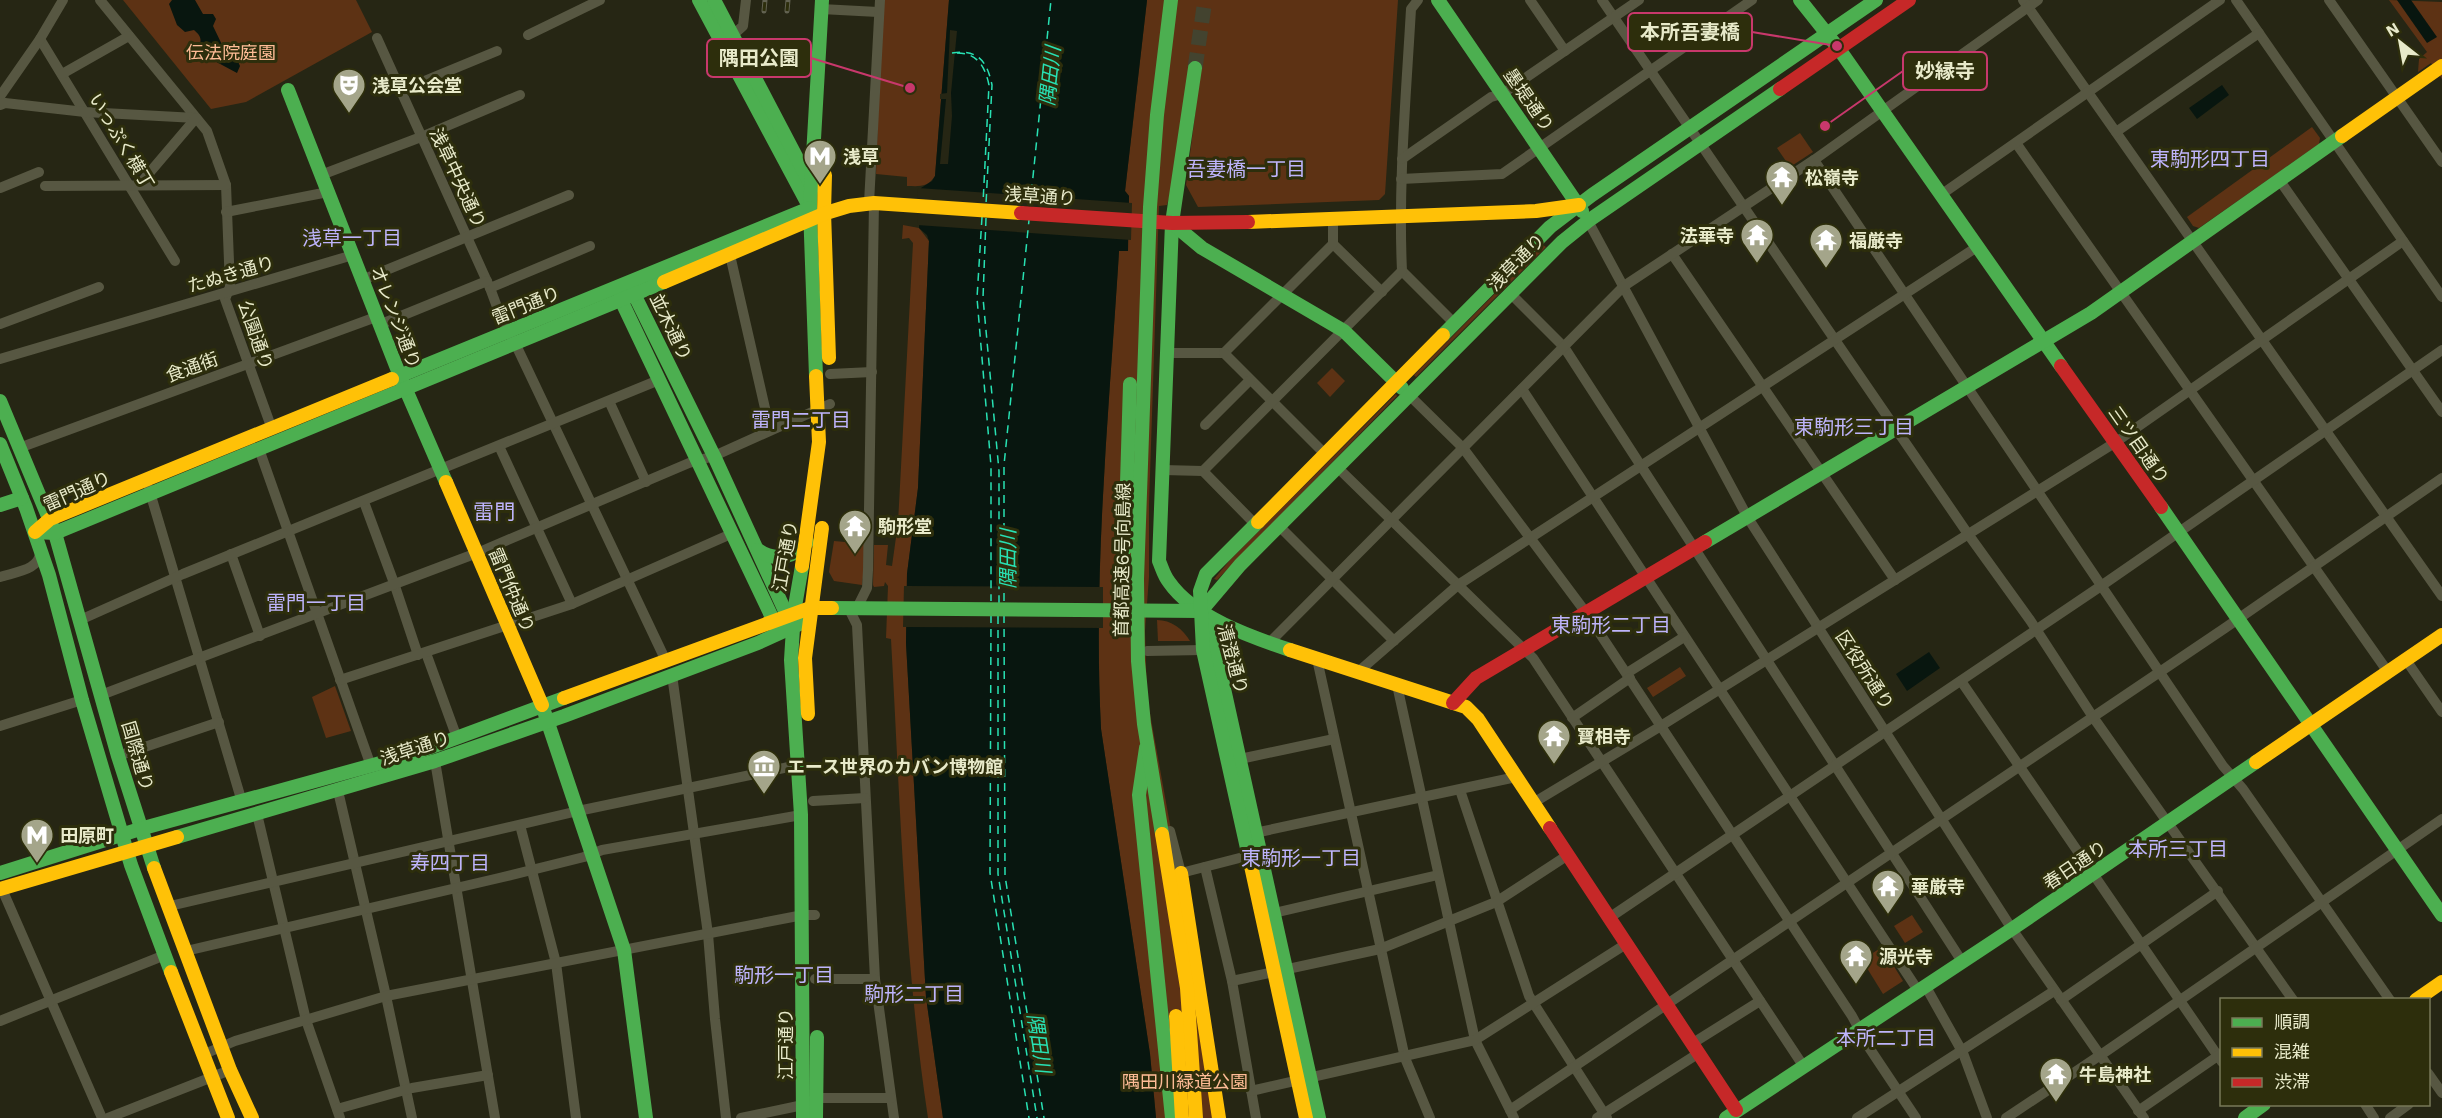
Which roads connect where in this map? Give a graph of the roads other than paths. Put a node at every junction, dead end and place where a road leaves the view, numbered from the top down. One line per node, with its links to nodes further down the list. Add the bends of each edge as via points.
1 (63, 0): 33 (street)
2 (100, 0): 31 (street, 公園通り)
3 (600, 0): 29 (street)
4 (699, 0): 77 (main road)
5 (714, 0): 30 (main road)
6 (746, 0): 30 (street, via 743,26)
7 (880, 0): 25 (street)
8 (1158, 0): 392 (main road, 首都高速6号向島線, bridge, via 1137,205 1124,577 1125,660 1131,724 1173,988)
9 (1171, 0): 393 (main road, 首都高速6号向島線, bridge, via 1150,207 1137,579 1138,661 1144,724 1187,988)
10 (1418, 0): 58 (street, via 1411,9)
11 (1438, 0): 44 (main road, 墨堤通り)
12 (1530, 0): 36 (street)
13 (1602, 0): 26 (street)
14 (1639, 0): 26 (street)
15 (1752, 0): 39 (street)
16 (1800, 0): 27 (main road, 三ツ目通り)
17 (1876, 0): 27 (main road, 浅草通り)
18 (1909, 0): 34 (main road, 浅草通り)
19 (2038, 0): 23 (street)
20 (2220, 0): 43 (street)
21 (2236, 0): 28 (street)
22 (2329, 0): 46 (street)
23 (2026, 3): 43 (street); 48 (street)
24 (828, 5): 25 (street); 65 (main road, 江戸通り); 77 (main road, 江戸通り)
25 (879, 12): 73 (street)
26 (1614, 17): 36 (street); 39 (street)
27 (1828, 33): 34 (main road, 三ツ目通り); 51 (main road, 浅草通り)
28 (2259, 33): 52 (street); 54 (street)
29 (528, 35)
30 (733, 35): 65 (main road)
31 (129, 36): 40 (street); 50 (street, 公園通り)
32 (377, 38): 42 (street, 浅草中央通り)
33 (40, 39): 40 (street, いっぷく横丁); 47 (street)
34 (1839, 49): 48 (main road, 三ツ目通り); 56 (main road, 浅草通り)
35 (497, 51): 42 (street)
36 (1565, 51): 44 (street)
37 (2442, 66): 46 (main road)
38 (1195, 68): 81 (main road)
39 (1651, 70): 51 (street); 57 (street)
40 (62, 74): 49 (street, いっぷく横丁)
41 (288, 90): 62 (main road, オレンジ通り)
42 (400, 90): 53 (street, 浅草中央通り)
43 (2088, 91): 52 (street); 55 (street)
44 (1502, 93): 57 (main road, 墨堤通り); 58 (street)
45 (520, 96): 53 (street)
46 (2397, 98): 54 (main road); 60 (street)
47 (1, 100): 49 (street)
48 (1883, 111): 59 (street); 71 (main road, 三ツ目通り)
49 (85, 112): 50 (street); 66 (street, いっぷく横丁)
50 (196, 118): 66 (street); 67 (street, 公園通り, via 207,131)
51 (1691, 128): 56 (street); 74 (main road, 浅草通り)
52 (2116, 132): 84 (street)
53 (421, 137): 62 (street); 82 (street, 浅草中央通り)
54 (2334, 142): 64 (main road); 83 (street)
55 (2016, 143): 71 (street); 102 (street)
56 (1702, 144): 75 (street); 80 (main road, 浅草通り)
57 (1540, 148): 63 (street, via 1502,174); 74 (main road, 墨堤通り)
58 (1402, 159): 63 (street)
59 (1814, 160): 75 (street); 103 (street)
60 (2442, 162)
61 (39, 172): 69 (street)
62 (321, 175): 70 (main road, オレンジ通り)
63 (1401, 178): 78 (street)
64 (2280, 181): 84 (main road); 94 (street)
65 (811, 184): 77 (main road, 江戸通り)
66 (134, 185): 67 (street); 68 (street); 91 (street, いっぷく横丁)
67 (226, 185): 76 (street, 公園通り)
68 (45, 186)
69 (0, 188)
70 (328, 192): 76 (street); 89 (main road, オレンジ通り)
71 (1942, 194): 87 (main road, 三ツ目通り)
72 (569, 195): 82 (street)
73 (872, 203): 77 (main road, 浅草通り); 81 (main road, 浅草通り); 122 (street)
74 (1579, 205): 78 (main road, 浅草通り, via 1536,212); 80 (main road, 墨堤通り); 108 (main road, 浅草通り, via 1537,238)
75 (1744, 207): 88 (street); 112 (street)
76 (226, 212): 99 (street, 公園通り)
77 (815, 214): 90 (main road, 雷門通り); 98 (main road, 雷門通り); 123 (main road, 江戸通り); 136 (main road, 江戸通り)
78 (1399, 216): 79 (main road, 浅草通り); 92 (street)
79 (1333, 219): 81 (main road, 浅草通り); 85 (street)
80 (1588, 222): 96 (street, 区役所通り); 101 (main road, 浅草通り)
81 (1172, 223): 104 (main road, via 1202,249); 117 (main road)
82 (466, 237): 93 (street); 95 (street, 浅草中央通り)
83 (2403, 241): 94 (street); 105 (street)
84 (2193, 242): 102 (main road); 113 (street)
85 (1333, 244): 100 (street); 104 (street)
86 (590, 246): 95 (street, 食通街)
87 (1977, 247): 103 (street); 114 (main road, 三ツ目通り)
88 (1672, 254): 96 (street); 128 (street)
89 (353, 255): 93 (main road, オレンジ通り); 99 (street, たぬき通り)
90 (730, 255): 98 (main road, 雷門通り); 143 (street)
91 (174, 261)
92 (1402, 271): 100 (street); 108 (street)
93 (362, 280): 107 (main road, オレンジ通り)
94 (2349, 280): 113 (street); 121 (street)
95 (489, 284): 107 (street, 食通街); 111 (street, 浅草中央通り)
96 (1624, 286): 115 (street); 140 (street, 区役所通り)
97 (99, 287): 109 (street)
98 (629, 289): 106 (main road, 雷門通り); 111 (main road, 雷門通り); 152 (main road, 並木通り)
99 (228, 292): 119 (street, たぬき通り); 120 (street, 公園通り, via 225,298)
100 (1382, 292): 110 (street)
101 (1510, 293): 115 (street); 132 (main road, 浅草通り)
102 (2122, 293): 114 (main road); 131 (street)
103 (1904, 294): 112 (street); 129 (street)
104 (1284, 295): 110 (main road); 118 (street)
105 (2442, 297)
106 (621, 300): 111 (main road, 雷門通り); 124 (main road, 並木通り)
107 (378, 321): 120 (street, 食通街); 126 (main road, オレンジ通り)
108 (1454, 323): 127 (main road, 浅草通り)
109 (0, 324)
110 (1344, 331): 127 (main road); 135 (street)
111 (512, 337): 126 (main road, 雷門通り); 138 (street, 浅草中央通り)
112 (1835, 338): 128 (street); 141 (street)
113 (2263, 340): 131 (street); 144 (street)
114 (2044, 342): 129 (main road); 145 (main road, 三ツ目通り)
115 (1564, 347): 130 (street); 154 (street)
116 (2442, 350): 121 (street)
117 (1167, 353): 118 (street); 157 (main road)
118 (1224, 353): 125 (street)
119 (0, 359)
120 (248, 364): 142 (street, 公園通り); 148 (street, 食通街)
121 (2412, 370): 137 (street); 144 (street)
122 (872, 372): 123 (street); 203 (street, via 868,584)
123 (830, 374): 136 (main road, 江戸通り)
124 (659, 380): 134 (street); 153 (main road, 並木通り)
125 (1250, 380): 135 (street); 139 (street)
126 (403, 382): 142 (main road, 雷門通り); 150 (main road, 雷門通り); 156 (main road, 雷門仲通り)
127 (1396, 382): 132 (main road); 151 (main road, 浅草通り)
128 (1762, 386): 140 (street); 159 (street)
129 (1967, 386): 141 (main road); 165 (street)
130 (1522, 389): 149 (street); 166 (street)
131 (2190, 390): 145 (street); 161 (street)
132 (1409, 394): 149 (street); 155 (main road, 浅草通り)
133 (0, 401): 148 (main road, 国際通り)
134 (609, 401): 138 (street); 162 (street)
135 (1273, 401): 151 (street); 158 (street)
136 (824, 406): 143 (street); 163 (main road, 江戸通り); 185 (main road, 江戸通り)
137 (2442, 412)
138 (554, 424): 147 (street); 170 (street, 浅草中央通り)
139 (1205, 425)
140 (1698, 427): 154 (street); 173 (street, 区役所通り)
141 (1897, 428): 159 (main road); 182 (street)
142 (272, 429): 164 (main road, 雷門通り)
143 (770, 430): 152 (street)
144 (2326, 430): 161 (street); 172 (street)
145 (2116, 442): 165 (street); 183 (main road, 三ツ目通り)
146 (0, 444): 167 (main road)
147 (499, 446): 156 (street); 178 (street)
148 (19, 448): 176 (main road, 国際通り)
149 (1463, 448): 174 (street); 184 (street)
150 (259, 449): 164 (main road, 雷門通り); 180 (street)
151 (1324, 454): 175 (main road, 浅草通り)
152 (714, 456): 153 (street); 189 (main road, 並木通り)
153 (697, 460): 162 (street); 181 (main road, 並木通り)
154 (1641, 465): 166 (street); 186 (street)
155 (1337, 467): 174 (street); 177 (main road, 浅草通り)
156 (441, 470): 168 (street); 187 (main road, 雷門仲通り)
157 (1163, 470): 158 (street); 205 (main road, via 1160,569 1174,590)
158 (1203, 471): 175 (street)
159 (1823, 473): 173 (main road); 197 (street)
160 (2442, 478): 172 (street)
161 (2254, 480): 183 (street); 190 (street)
162 (646, 482): 170 (street)
163 (828, 483)
164 (148, 487): 176 (main road, 雷門通り); 193 (street)
165 (2038, 491): 182 (street); 200 (street)
166 (1592, 497): 184 (street); 195 (street)
167 (22, 498): 169 (main road); 179 (main road)
168 (364, 502): 180 (street); 198 (street)
169 (0, 505)
170 (591, 505): 178 (street); 196 (street, 浅草中央通り)
171 (824, 514): 207 (main road, 江戸通り)
172 (2386, 517): 190 (street); 201 (street)
173 (1748, 518): 186 (main road); 213 (street, 区役所通り)
174 (1391, 520): 194 (street); 199 (street)
175 (1255, 524): 205 (main road, 浅草通り, via 1206,574 1200,591)
176 (53, 526): 179 (main road, 雷門通り); 210 (main road, 国際通り)
177 (1279, 526): 194 (street); 205 (main road, 浅草通り)
178 (537, 528): 187 (street); 202 (street)
179 (35, 532): 192 (street, via 41,553 39,562); 240 (main road)
180 (289, 532): 188 (street); 206 (street)
181 (732, 534): 191 (main road, 並木通り); 196 (street)
182 (1968, 534): 197 (street); 214 (street)
183 (2178, 534): 200 (street); 209 (main road, 三ツ目通り)
184 (1530, 537): 199 (street); 208 (street)
185 (807, 542): 189 (main road, via 796,554); 211 (main road, 江戸通り)
186 (1696, 549): 195 (main road); 227 (street)
187 (477, 553): 198 (street); 212 (main road, 雷門仲通り)
188 (231, 555): 193 (street); 216 (street)
189 (760, 556): 191 (main road, via 763,568 759,573); 211 (main road, 並木通り)
190 (2314, 567): 209 (street); 232 (street)
191 (750, 570): 211 (main road, 並木通り)
192 (0, 577)
193 (176, 577): 210 (street); 224 (street)
194 (1333, 579): 218 (street); 219 (street)
195 (1645, 579): 208 (main road); 217 (street)
196 (626, 580): 202 (street); 229 (street, 浅草中央通り)
197 (1895, 580): 213 (street)
198 (394, 583): 206 (street); 223 (street)
199 (1458, 585): 218 (street); 221 (street)
200 (2102, 586): 214 (street); 231 (street)
201 (2442, 596)
202 (572, 604): 212 (street)
203 (853, 609): 204 (main road, 浅草通り); 207 (main road, 浅草通り); 269 (street)
204 (1142, 609): 205 (main road, 浅草通り); 222 (street)
205 (1200, 611): 219 (main road); 220 (main road, 清澄通り); 256 (main road, 清澄通り, via 1214,646)
206 (318, 613): 216 (street); 235 (street)
207 (810, 614): 211 (main road, 浅草通り); 225 (main road, 江戸通り)
208 (1587, 614): 221 (main road); 234 (street)
209 (2238, 619): 231 (street); 249 (main road, 三ツ目通り)
210 (80, 620): 239 (main road, 国際通り)
211 (785, 621): 225 (main road); 229 (main road, 浅草通り); 233 (main road, 浅草通り); 259 (main road, 江戸通り)
212 (508, 626): 223 (street); 242 (main road, 雷門仲通り)
213 (1818, 627): 227 (street); 252 (street, 区役所通り)
214 (2036, 629): 236 (street); 244 (street)
215 (2442, 635): 228 (main road, 春日通り)
216 (260, 636): 224 (street)
217 (1684, 637): 234 (street); 238 (street)
218 (1394, 641): 230 (street)
219 (1269, 643): 226 (main road)
220 (1203, 650): 222 (street); 284 (main road, 清澄通り)
221 (1525, 650): 241 (main road, via 1476,678); 246 (street)
222 (1147, 651): 245 (street)
223 (422, 654): 235 (street); 253 (street)
224 (200, 658): 239 (street); 248 (street)
225 (805, 658): 271 (main road, 江戸通り)
226 (1317, 659): 230 (main road); 254 (street)
227 (1767, 660): 238 (street); 260 (street)
228 (2406, 660): 232 (main road, 春日通り); 243 (street)
229 (666, 661): 242 (main road, 浅草通り)
230 (1358, 672): 237 (main road)
231 (2159, 672): 244 (street); 264 (street)
232 (2388, 672): 249 (main road, 春日通り)
233 (672, 675): 247 (main road, 浅草通り); 265 (street)
234 (1628, 676): 246 (street); 251 (street)
235 (340, 680): 261 (street)
236 (1961, 681): 252 (street); 262 (street)
237 (1397, 685): 241 (main road); 270 (street)
238 (1719, 690): 251 (street); 268 (street)
239 (101, 695): 255 (main road, 国際通り)
240 (82, 700): 250 (street); 285 (main road)
241 (1453, 703): 263 (main road, via 1466,707 1478,719)
242 (544, 707): 247 (main road, 雷門仲通り); 253 (main road, 浅草通り)
243 (2442, 712)
244 (2093, 717): 262 (street); 280 (street)
245 (1150, 718): 299 (street, via 1155,765); 391 (main road, via 1139,795)
246 (1572, 718): 257 (street)
247 (549, 721): 258 (main road, 浅草通り); 274 (main road, 雷門仲通り)
248 (219, 722): 255 (street); 272 (street)
249 (2312, 724): 264 (main road, 春日通り); 289 (main road, 三ツ目通り)
250 (0, 726)
251 (1661, 726): 257 (street); 286 (street)
252 (1885, 732): 260 (street); 278 (street, 区役所通り)
253 (457, 738): 261 (main road, 浅草通り)
254 (1334, 739): 256 (street); 276 (street)
255 (118, 756): 282 (main road, 国際通り)
256 (1240, 759): 284 (main road, 清澄通り)
257 (1601, 761): 273 (street); 300 (street)
258 (435, 762): 267 (main road, 浅草通り); 287 (street)
259 (798, 765): 265 (street); 277 (main road, 江戸通り)
260 (1835, 765): 268 (street); 291 (street)
261 (371, 766): 272 (main road, 浅草通り)
262 (2019, 766): 278 (street); 301 (street)
263 (1516, 777): 266 (street); 273 (main road)
264 (2234, 778): 280 (main road, 春日通り); 310 (street)
265 (689, 788): 274 (street); 283 (street)
266 (1460, 790): 270 (street); 309 (street)
267 (338, 791): 275 (main road, 浅草通り); 295 (street)
268 (1789, 795): 286 (street); 304 (street)
269 (865, 798): 271 (street); 334 (street)
270 (1422, 798): 276 (street); 302 (street)
271 (813, 801): 314 (main road, 江戸通り)
272 (242, 802): 282 (main road, 浅草通り)
273 (1533, 803): 294 (main road)
274 (578, 811): 281 (street); 292 (main road, 雷門仲通り)
275 (257, 814): 288 (main road, 浅草通り); 303 (street)
276 (1350, 814): 284 (street); 307 (street)
277 (801, 815): 283 (street); 314 (main road, 江戸通り)
278 (1941, 819): 291 (street); 320 (street, 区役所通り)
279 (2442, 819): 289 (street)
280 (2169, 822): 301 (main road, 春日通り); 308 (street)
281 (520, 825): 287 (street); 297 (street)
282 (140, 829): 285 (main road, 浅草通り); 288 (main road, 国際通り)
283 (696, 834): 292 (street); 321 (street)
284 (1251, 834): 293 (main road, 清澄通り)
285 (121, 835): 290 (main road); 298 (main road, 浅草通り)
286 (1733, 835): 300 (street); 318 (street)
287 (450, 843): 295 (street); 305 (street)
288 (146, 845): 290 (main road, 浅草通り); 311 (main road, 国際通り)
289 (2398, 850): 310 (street); 315 (main road, 三ツ目通り)
290 (126, 851): 306 (main road, 浅草通り); 328 (main road)
291 (1892, 852): 304 (street); 331 (street)
292 (592, 854): 297 (street); 326 (main road, 雷門仲通り)
293 (1255, 854): 296 (street); 313 (main road, 清澄通り); 332 (main road, 清澄通り)
294 (1568, 855): 309 (street); 316 (main road)
295 (355, 864): 303 (street); 312 (street)
296 (1204, 867): 299 (street); 336 (street)
297 (531, 870): 305 (street); 330 (street)
298 (0, 873)
299 (1180, 873): 394 (main road)
300 (1675, 874): 316 (street); 329 (street)
301 (2094, 874): 320 (main road, 春日通り); 323 (street)
302 (1438, 875): 307 (street); 317 (street)
303 (273, 882): 311 (street); 319 (street)
304 (1847, 882): 318 (street); 338 (street)
305 (457, 887): 312 (street); 333 (street)
306 (1, 889): 345 (street)
307 (1368, 891): 313 (street); 325 (street)
308 (2218, 891): 323 (street); 324 (street)
309 (1496, 902): 317 (street); 349 (street)
310 (2323, 903): 324 (street); 342 (street)
311 (170, 906): 327 (main road, 国際通り)
312 (364, 909): 319 (street); 340 (street)
313 (1274, 913): 332 (main road, 清澄通り)
314 (809, 915): 321 (street); 335 (main road, 江戸通り); 373 (main road, 江戸通り)
315 (2442, 915)
316 (1609, 918): 322 (main road)
317 (1448, 921): 325 (street); 353 (street)
318 (1790, 921): 329 (street); 352 (street)
319 (284, 928): 327 (street); 350 (street)
320 (2013, 930): 331 (main road, 春日通り); 339 (street, 区役所通り)
321 (708, 934): 326 (street); 387 (street)
322 (1626, 944): 348 (main road); 349 (street)
323 (2141, 944): 344 (street); 347 (street)
324 (2256, 948): 341 (street); 347 (street)
325 (1380, 949): 332 (street); 360 (street)
326 (624, 950): 330 (street); 386 (main road, 雷門仲通り)
327 (186, 951): 354 (main road, 国際通り)
328 (165, 955): 345 (street); 357 (main road)
329 (1733, 959): 346 (street); 348 (street)
330 (556, 963): 333 (street); 385 (street)
331 (1963, 963): 338 (main road, 春日通り)
332 (1280, 970): 336 (street); 366 (main road, 清澄通り)
333 (472, 978): 340 (street); 364 (street)
334 (875, 979): 335 (street); 371 (street)
335 (816, 980): 370 (main road, 江戸通り)
336 (1232, 981): 368 (street)
337 (2442, 982): 343 (main road)
338 (1922, 990): 352 (main road, 春日通り); 356 (street)
339 (2054, 991): 344 (street, 区役所通り); 356 (street)
340 (386, 996): 350 (street); 367 (street)
341 (2292, 998)
342 (2389, 998)
343 (2418, 998)
344 (2061, 1000): 358 (street, 区役所通り)
345 (50, 1001): 351 (street); 379 (street)
346 (1760, 1001): 355 (street); 362 (street)
347 (2180, 1001): 358 (street); 359 (street)
348 (1666, 1004): 355 (main road); 361 (street)
349 (1533, 1005): 353 (street); 361 (street)
350 (306, 1020): 354 (street); 374 (street)
351 (0, 1021)
352 (1861, 1030): 362 (main road, 春日通り); 369 (street)
353 (1475, 1040): 360 (street); 375 (street)
354 (222, 1046): 357 (street); 363 (main road, 国際通り)
355 (1696, 1048): 377 (main road); 378 (street)
356 (1962, 1050): 369 (street); 401 (street)
357 (202, 1054): 365 (main road)
358 (2101, 1056): 376 (street, 区役所通り); 402 (street)
359 (2220, 1057): 376 (street)
360 (1405, 1058): 366 (street); 398 (street)
361 (1574, 1067): 375 (street); 378 (street)
362 (1804, 1067): 377 (main road, 春日通り)
363 (230, 1070): 365 (street); 382 (main road, 国際通り)
364 (488, 1075): 367 (street); 384 (street)
365 (211, 1078): 380 (street); 381 (main road)
366 (1304, 1080): 368 (street); 396 (main road, 清澄通り); 397 (main road, 清澄通り)
367 (406, 1090): 374 (street); 383 (street)
368 (1251, 1091): 395 (street)
369 (1899, 1091): 399 (street); 400 (street)
370 (818, 1098): 371 (street); 373 (street); 389 (main road, 江戸通り)
371 (891, 1098): 390 (street)
372 (2406, 1106): 403 (street)
373 (803, 1112): 388 (street)
374 (338, 1113)
375 (1512, 1114)
376 (2141, 1114)
377 (1733, 1115)
378 (1603, 1116)
379 (102, 1118)
380 (108, 1118)
381 (228, 1118)
382 (252, 1118)
383 (412, 1118)
384 (495, 1118)
385 (576, 1118)
386 (646, 1118)
387 (726, 1118)
388 (741, 1118)
389 (816, 1118)
390 (894, 1118)
391 (1172, 1118)
392 (1182, 1118)
393 (1196, 1118)
394 (1219, 1118)
395 (1256, 1118)
396 (1306, 1118)
397 (1319, 1118)
398 (1430, 1118)
399 (1857, 1118)
400 (1916, 1118)
401 (1987, 1118)
402 (2006, 1118)
403 (2390, 1118)

